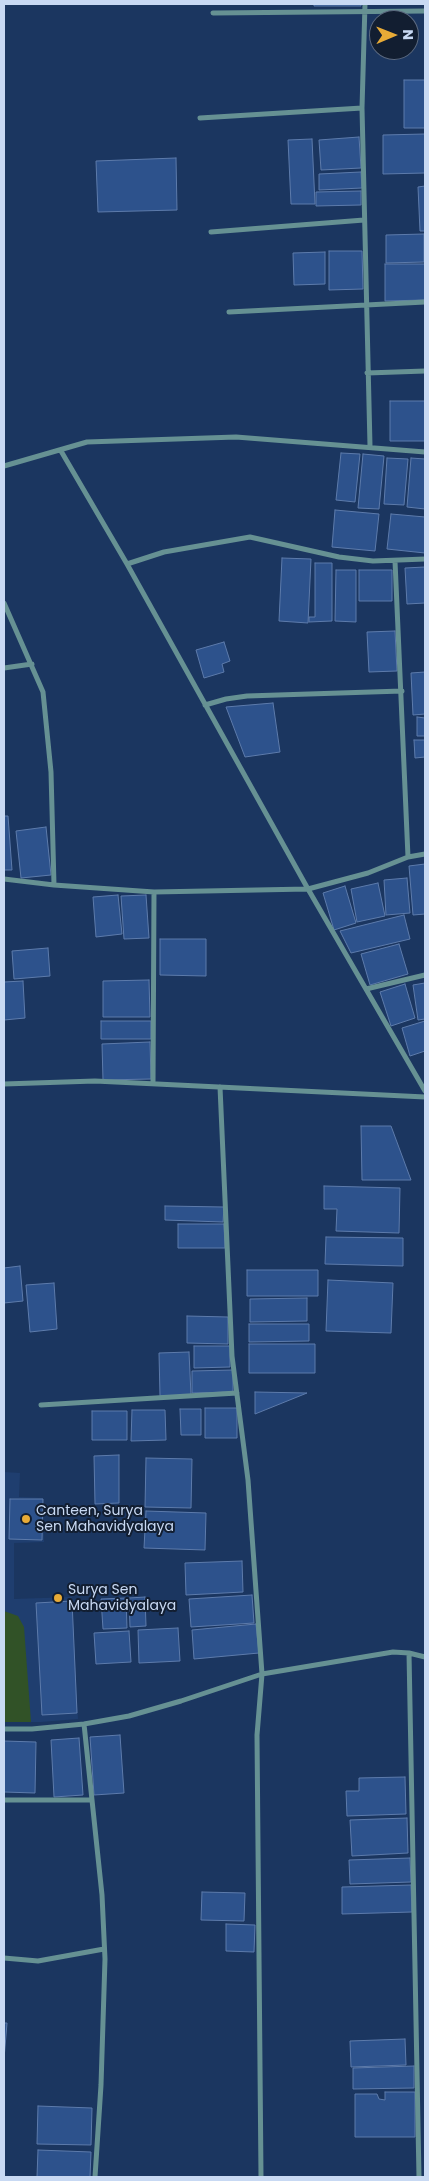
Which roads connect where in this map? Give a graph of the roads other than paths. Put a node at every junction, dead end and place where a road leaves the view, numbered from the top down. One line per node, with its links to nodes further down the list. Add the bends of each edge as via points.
1 (366, 4): 3 (street)
2 (425, 11): 3 (street)
3 (365, 12): 4 (street); 5 (street)
4 (213, 13)
5 (362, 108): 6 (street); 7 (street)
6 (200, 118)
7 (364, 220): 8 (street); 10 (street)
8 (212, 232)
9 (425, 302): 10 (street)
10 (366, 304): 11 (street); 13 (street)
11 (229, 312)
12 (425, 371): 13 (street)
13 (367, 373): 14 (street)
14 (370, 446): 15 (street, via 236,437 87,442); 16 (street)
15 (61, 451): 17 (street); 20 (street)
16 (425, 452)
17 (4, 466)
18 (425, 559): 19 (street)
19 (396, 561): 20 (street, via 339,557 250,538 164,552); 24 (street)
20 (127, 564): 25 (street)
21 (4, 603): 22 (street)
22 (32, 664): 23 (street); 29 (street, via 42,692 49,744)
23 (4, 668)
24 (402, 691): 25 (street, via 247,696); 27 (street)
25 (205, 706): 30 (street)
26 (425, 854): 27 (street)
27 (408, 857): 30 (street)
28 (4, 879): 29 (street)
29 (54, 885): 31 (street)
30 (308, 889): 31 (street); 33 (street)
31 (154, 892): 35 (street)
32 (425, 975): 33 (street)
33 (366, 989): 37 (street)
34 (4, 1084): 35 (street, via 95,1081)
35 (153, 1084): 36 (street)
36 (220, 1087): 38 (street); 39 (street, via 232,1356)
37 (425, 1091)
38 (425, 1098)
39 (237, 1393): 40 (street); 43 (street, via 248,1480)
40 (42, 1406)
41 (409, 1653): 42 (street); 43 (street, via 393,1652); 52 (street)
42 (425, 1657)
43 (262, 1674): 44 (street, via 146,1711); 51 (street, via 258,1735)
44 (84, 1724): 45 (street); 47 (street)
45 (4, 1729)
46 (4, 1800): 47 (street)
47 (91, 1800): 48 (street, via 102,1895)
48 (104, 1949): 49 (street, via 38,1961); 50 (street)
49 (4, 1958)
50 (95, 2177)
51 (261, 2177)
52 (419, 2177)

